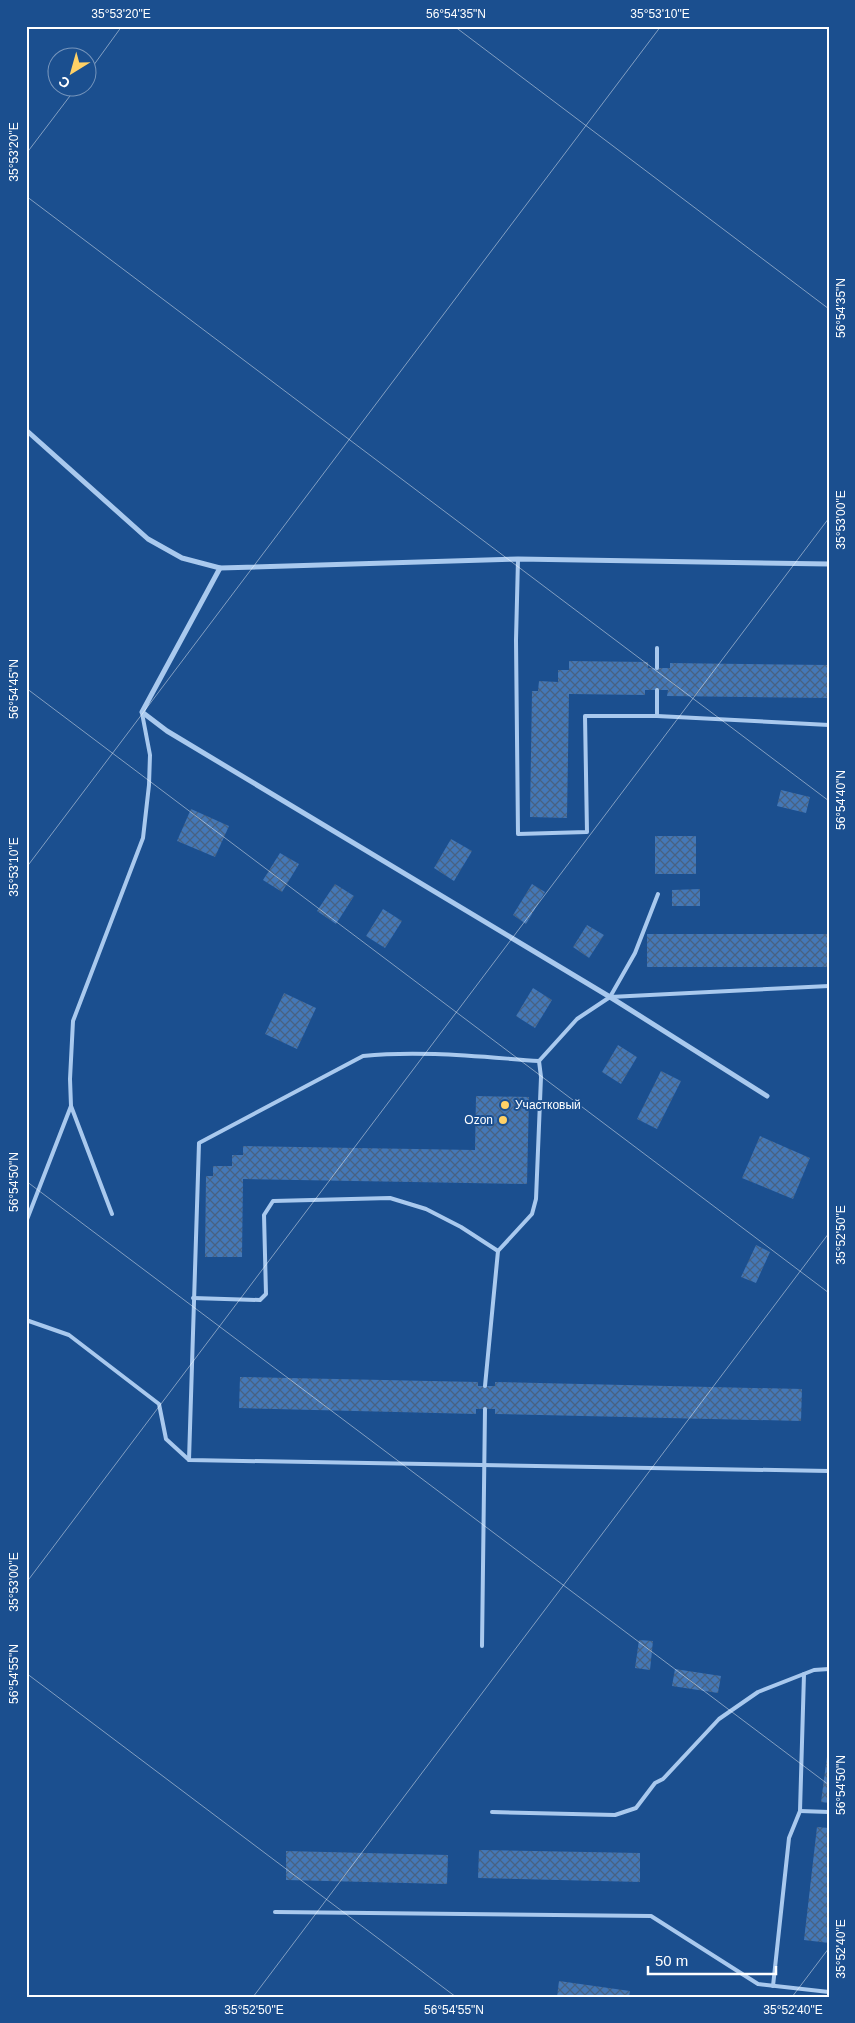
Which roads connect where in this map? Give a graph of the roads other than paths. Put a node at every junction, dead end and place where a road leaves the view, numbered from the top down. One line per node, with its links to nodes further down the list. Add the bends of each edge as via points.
1 (26, 430): 4 (street, via 148,539 182,558)
2 (518, 559): 3 (street); 4 (street); 9 (lane, via 518,834 587,832 585,716)
3 (829, 564)
4 (220, 568): 8 (street)
5 (657, 648): 6 (lane)
6 (657, 668)
7 (657, 690): 9 (lane)
8 (142, 712): 13 (street, via 167,731); 16 (lane, via 150,755 143,838 73,1021)
9 (657, 716): 10 (lane)
10 (829, 725)
11 (658, 894): 13 (lane, via 635,953)
12 (829, 986): 13 (lane)
13 (610, 997): 14 (lane, via 576,1020); 15 (street)
14 (539, 1061): 19 (lane, via 536,1199 532,1214); 20 (lane, via 451,1055 363,1056 199,1143)
15 (767, 1096)
16 (71, 1106): 17 (lane); 18 (lane)
17 (112, 1214)
18 (26, 1222)
19 (498, 1251): 20 (lane, via 426,1209 390,1198 273,1201 264,1214 266,1294 260,1300); 22 (lane)
20 (193, 1298): 24 (lane)
21 (26, 1320): 24 (lane, via 69,1335 159,1404 166,1439)
22 (485, 1386)
23 (485, 1409): 25 (lane)
24 (189, 1460): 25 (lane)
25 (484, 1464): 26 (lane); 27 (lane)
26 (829, 1470)
27 (482, 1646)
28 (829, 1669): 29 (lane)
29 (804, 1674): 30 (lane); 31 (lane, via 758,1692 719,1719 636,1808 614,1815)
30 (800, 1811): 32 (lane); 34 (lane, via 789,1838)
31 (492, 1812)
32 (829, 1812)
33 (275, 1912): 34 (lane, via 651,1916 758,1984)
34 (773, 1986): 35 (lane)
35 (829, 1992)

